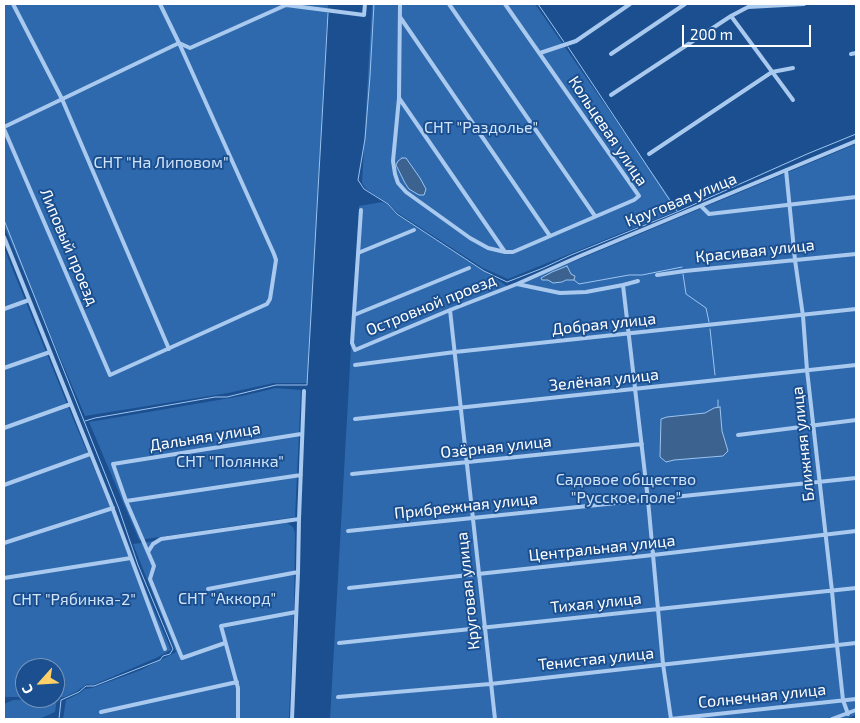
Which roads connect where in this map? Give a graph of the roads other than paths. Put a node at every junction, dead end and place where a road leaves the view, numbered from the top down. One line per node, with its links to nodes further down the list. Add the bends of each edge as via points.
1 (13, 4): 21 (street)
2 (160, 4): 12 (street)
3 (365, 4): 12 (street, via 364,15 286,5 190,48)
4 (400, 4): 10 (street)
5 (450, 4): 31 (street)
6 (505, 4): 14 (street, Кольцевая улица)
7 (630, 4): 14 (street, via 576,41)
8 (686, 4): 15 (street)
9 (804, 4): 11 (street, via 748,7)
10 (400, 15): 20 (street); 33 (street)
11 (730, 16): 18 (street); 19 (street)
12 (179, 42): 21 (street); 51 (street, via 276,260 267,304)
13 (856, 52): 16 (street)
14 (540, 53): 31 (street, Кольцевая улица, via 639,196)
15 (611, 54)
16 (851, 54)
17 (793, 68): 18 (street)
18 (772, 72): 22 (street); 25 (street)
19 (611, 95)
20 (399, 98): 36 (street); 36 (street, via 393,161 398,183 470,238 488,248)
21 (62, 99): 23 (street); 51 (street)
22 (793, 100)
23 (4, 128): 51 (street, Липовый проезд, via 110,375)
24 (856, 141): 26 (street, Круговая улица)
25 (649, 154)
26 (786, 170): 28 (street, Ближняя улица); 29 (street, Круговая улица)
27 (856, 197): 28 (street)
28 (789, 205): 29 (street, via 709,214); 38 (street, Ближняя улица)
29 (701, 206): 42 (street, Круговая улица)
30 (361, 210): 35 (street)
31 (595, 216): 33 (street, Кольцевая улица)
32 (414, 230): 35 (street)
33 (550, 236): 36 (street, Кольцевая улица, via 513,252)
34 (4, 237): 44 (street)
35 (358, 252): 48 (street)
36 (505, 252)
37 (856, 254): 38 (street, Красивая улица)
38 (795, 260): 40 (street, Красивая улица); 49 (street, Ближняя улица)
39 (469, 268): 48 (street)
40 (657, 275)
41 (638, 281): 43 (street)
42 (517, 284): 43 (street, via 560,292 586,292); 46 (street, Островной проезд)
43 (623, 285): 50 (street)
44 (29, 300): 45 (street); 52 (street)
45 (4, 309)
46 (450, 310): 48 (street, Островной проезд, via 355,350 352,343); 53 (street, Круговая улица)
47 (856, 310): 49 (street, Добрая улица)
48 (354, 315)
49 (803, 316): 50 (street, Добрая улица); 57 (street, Ближняя улица)
50 (629, 333): 53 (street, Добрая улица); 58 (street)
51 (170, 349)
52 (50, 352): 56 (street); 60 (street)
53 (455, 352): 54 (street, Добрая улица); 61 (street, Круговая улица)
54 (355, 365)
55 (856, 365): 57 (street, Зелёная улица)
56 (4, 368)
57 (807, 370): 58 (street, Зелёная улица); 64 (street, Ближняя улица)
58 (635, 389): 61 (street, Зелёная улица); 68 (street)
59 (304, 391): 66 (street)
60 (71, 404): 65 (street); 69 (street)
61 (460, 408): 62 (street, Зелёная улица); 70 (street, Круговая улица)
62 (354, 419)
63 (856, 420): 64 (street)
64 (813, 425): 67 (street); 74 (street, Ближняя улица)
65 (4, 428)
66 (302, 434): 72 (street); 77 (street, Дальняя улица, via 113,464)
67 (738, 435)
68 (642, 444): 70 (street, Озёрная улица); 76 (street)
69 (90, 454): 75 (street); 78 (street)
70 (467, 463): 71 (street, Озёрная улица); 79 (street, Круговая улица)
71 (352, 474)
72 (301, 475): 77 (street); 80 (street)
73 (856, 478): 74 (street, Прибрежная улица)
74 (819, 482): 76 (street, Прибрежная улица); 83 (street, Ближняя улица)
75 (4, 485)
76 (648, 500): 79 (street, Прибрежная улица); 86 (street)
77 (126, 501): 85 (street)
78 (113, 508): 84 (street); 87 (street)
79 (473, 518): 81 (street, Прибрежная улица); 89 (street, Круговая улица)
80 (298, 519): 85 (street, via 161,539); 88 (street)
81 (348, 531)
82 (856, 531): 83 (street, Центральная улица)
83 (826, 535): 86 (street, Центральная улица); 94 (street, Ближняя улица)
84 (4, 543)
85 (148, 552): 98 (street, via 154,566 150,579 182,658)
86 (653, 555): 89 (street, Центральная улица); 95 (street)
87 (131, 558): 90 (street); 102 (street)
88 (298, 572): 93 (street); 96 (street)
89 (478, 574): 91 (street, Центральная улица); 97 (street, Круговая улица)
90 (4, 578)
91 (349, 588)
92 (856, 588): 94 (street, Тихая улица)
93 (208, 589)
94 (832, 591): 95 (street, Тихая улица); 101 (street, Ближняя улица)
95 (658, 609): 97 (street, Тихая улица); 103 (street)
96 (296, 612): 98 (street, via 221,626); 113 (street)
97 (485, 628): 99 (street, Тихая улица); 105 (street, Круговая улица)
98 (225, 643): 104 (street)
99 (338, 643)
100 (856, 643): 101 (street, Тенистая улица)
101 (837, 645): 103 (street, Тенистая улица); 108 (street, Ближняя улица)
102 (165, 649)
103 (663, 664): 105 (street, Тенистая улица); 115 (street)
104 (237, 682): 110 (street); 112 (street)
105 (490, 684): 106 (street, Тенистая улица); 114 (street, Круговая улица)
106 (338, 696)
107 (856, 699): 108 (street, Солнечная улица)
108 (844, 700): 111 (street, Ближняя улица); 115 (street, Солнечная улица)
109 (856, 710): 111 (street)
110 (101, 712)
111 (848, 714): 116 (street)
112 (238, 719)
113 (292, 719)
114 (495, 719)
115 (671, 719)
116 (832, 719)

